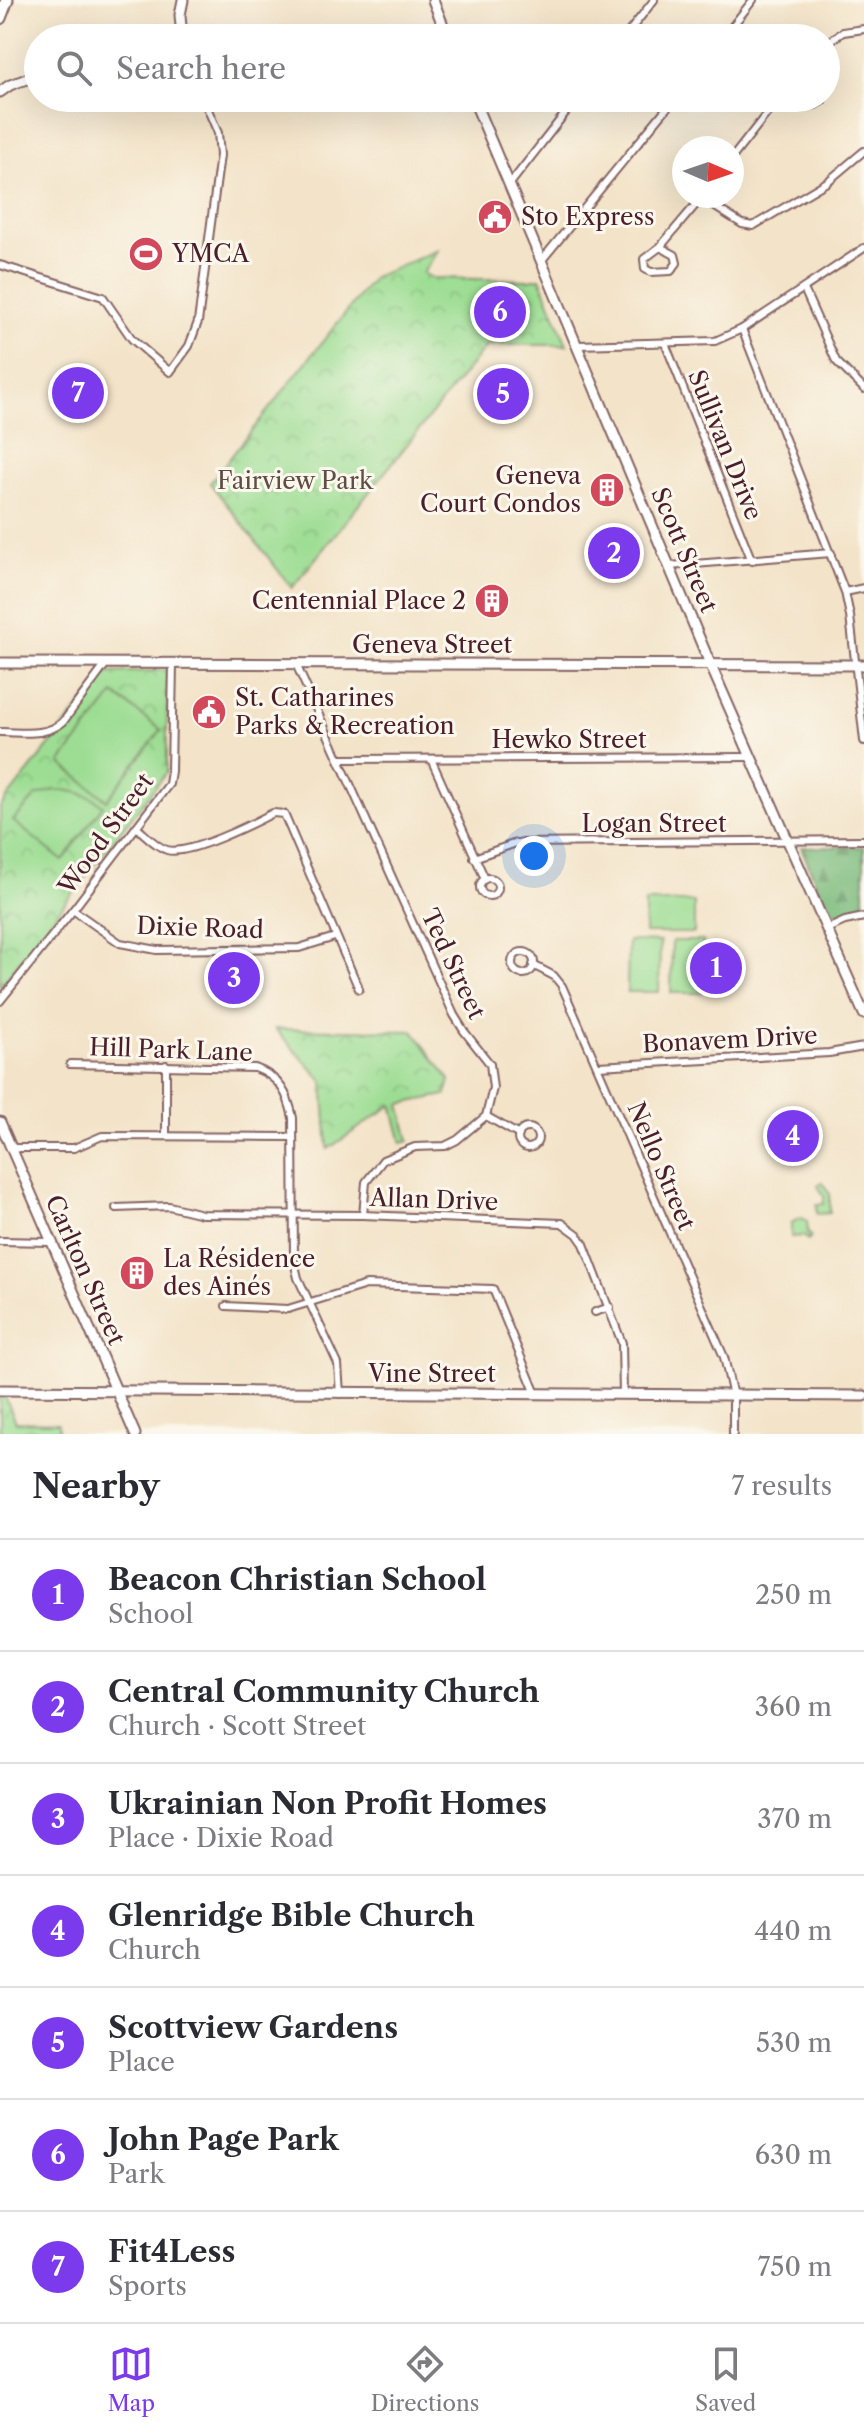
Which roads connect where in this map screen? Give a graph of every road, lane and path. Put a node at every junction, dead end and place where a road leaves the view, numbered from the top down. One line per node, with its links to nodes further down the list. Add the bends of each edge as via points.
1 (7, 0): 6 (highway)
2 (183, 0): 7 (main road)
3 (433, 0): 8 (main road)
4 (654, 0): 9 (street)
5 (753, 0): 10 (street)
6 (0, 18)
7 (181, 24)
8 (442, 24)
9 (635, 24)
10 (734, 24)
11 (864, 29): 12 (street)
12 (840, 34)
13 (24, 80): 14 (main road)
14 (0, 92)
15 (209, 112): 28 (street, via 218,133 219,163 198,322 170,372 132,339 103,297)
16 (479, 112): 22 (main road, Scott Street)
17 (566, 112): 22 (street)
18 (664, 112): 27 (street)
19 (768, 112): 20 (street)
20 (744, 143)
21 (864, 151): 24 (street, via 827,182 753,226)
22 (510, 184): 27 (main road, Scott Street)
23 (693, 208): 25 (street)
24 (718, 208)
25 (660, 247): 25 (street, via 675,255 677,263 671,271 645,269 644,259)
26 (864, 248): 29 (street)
27 (542, 260): 32 (main road, Scott Street)
28 (0, 265)
29 (804, 289): 30 (street); 33 (street, via 836,361)
30 (742, 329): 31 (street, via 715,341); 34 (street)
31 (665, 343): 32 (street); 35 (street, Sullivan Drive)
32 (578, 345): 36 (main road, Scott Street)
33 (864, 389)
34 (831, 553): 35 (street); 38 (street)
35 (752, 561): 36 (street)
36 (669, 566): 44 (main road, Scott Street)
37 (864, 588): 38 (street)
38 (845, 592): 43 (street)
39 (0, 663): 40 (main road, Geneva Street)
40 (106, 664): 41 (main road, Geneva Street); 45 (street, via 55,729)
41 (173, 664): 42 (main road, Geneva Street); 50 (street, Wood Street, via 169,784)
42 (296, 664): 44 (main road, Geneva Street); 48 (street, Ted Street)
43 (860, 665): 44 (main road, Geneva Street); 46 (street)
44 (711, 666): 47 (main road, Scott Street)
45 (0, 732)
46 (864, 741)
47 (751, 757): 49 (street, Hewko Street); 52 (main road, Scott Street)
48 (340, 759): 49 (street, Hewko Street); 67 (street, Ted Street, via 454,1015 490,1064 493,1088)
49 (431, 759): 53 (street)
50 (136, 827): 55 (street, Wood Street); 58 (street, via 165,850 177,850 273,813 284,814)
51 (864, 840): 52 (street, Logan Street)
52 (788, 841): 53 (street, Logan Street, via 516,843); 57 (main road, Scott Street)
53 (474, 858): 54 (street)
54 (485, 879)
55 (73, 910): 58 (street, Dixie Road, via 120,943 157,950 299,948); 61 (street, Wood Street)
56 (864, 917): 57 (street)
57 (827, 929): 62 (main road, Scott Street)
58 (335, 937): 60 (street)
59 (533, 965): 66 (street, Nello Street, via 562,986)
60 (359, 989)
61 (0, 1001)
62 (864, 1014)
63 (864, 1047): 66 (street, Bonavem Drive)
64 (70, 1064): 65 (street, Hill Park Lane)
65 (166, 1065): 70 (street); 71 (street, Hill Park Lane, via 266,1072 288,1096)
66 (598, 1066): 87 (street, Nello Street, via 724,1357)
67 (486, 1116): 69 (street); 75 (street, via 445,1146 415,1147 383,1160 366,1182)
68 (0, 1122): 72 (main road, Carlton Street)
69 (519, 1135)
70 (166, 1136): 71 (street); 72 (street, via 102,1136 74,1148)
71 (293, 1137): 74 (street, Hill Park Lane)
72 (12, 1148): 77 (main road, Carlton Street)
73 (116, 1208): 74 (street, Allan Drive, via 169,1206 202,1214)
74 (294, 1215): 75 (street, Allan Drive); 78 (street, Hill Park Lane, via 294,1261)
75 (363, 1215): 80 (street, Allan Drive, via 562,1223 584,1244)
76 (0, 1241): 77 (street)
77 (50, 1242): 83 (main road, Carlton Street)
78 (310, 1303): 79 (street, via 288,1309); 84 (street, Hill Park Lane, via 338,1364); 85 (street, via 366,1285 493,1289)
79 (226, 1306)
80 (610, 1307): 81 (street); 86 (street, Allan Drive, via 622,1343)
81 (595, 1312)
82 (0, 1390): 83 (main road, Vine Street)
83 (116, 1392): 84 (main road, Vine Street); 89 (main road, Carlton Street)
84 (340, 1394): 85 (main road, Vine Street)
85 (536, 1394): 86 (main road, Vine Street)
86 (623, 1395): 87 (main road, Vine Street)
87 (733, 1396): 88 (main road, Vine Street); 90 (street, Nello Street)
88 (864, 1396)
89 (135, 1434)
90 (733, 1434)

